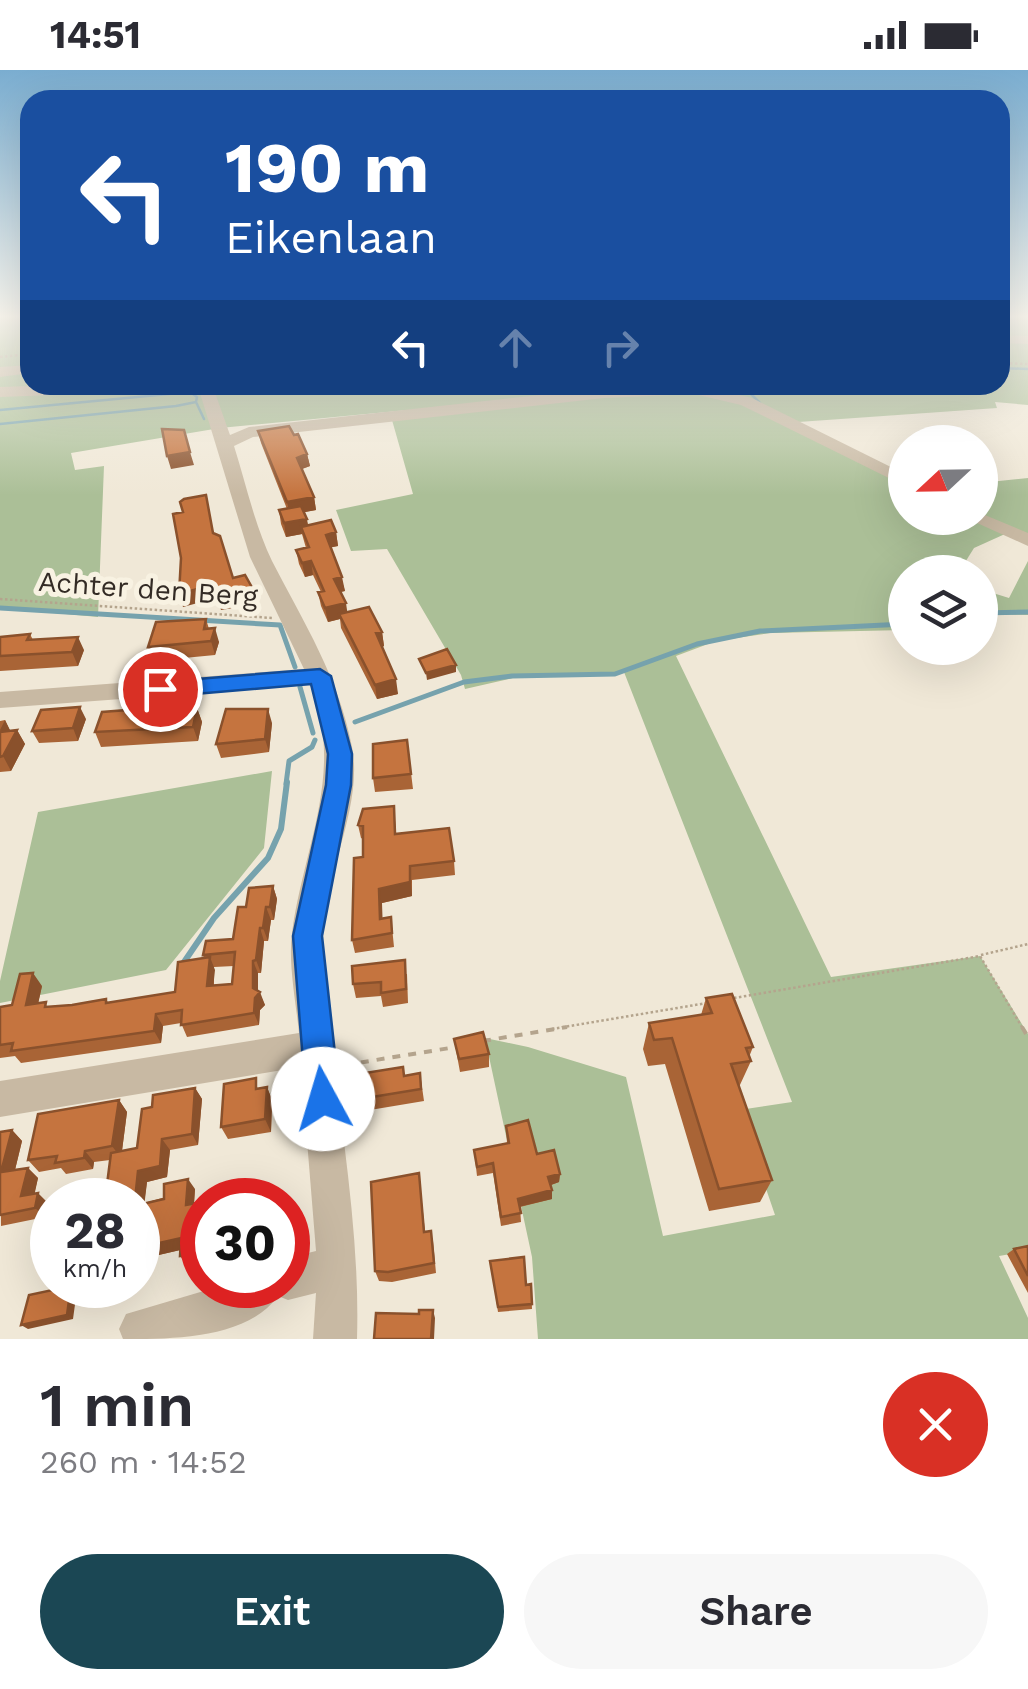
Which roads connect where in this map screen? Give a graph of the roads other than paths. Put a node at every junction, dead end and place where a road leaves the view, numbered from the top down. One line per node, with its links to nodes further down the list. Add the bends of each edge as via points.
1 (202, 395): 4 (street)
2 (586, 395): 4 (street)
3 (722, 395): 5 (street, via 746,400)
4 (223, 436): 8 (street, via 260,557)
5 (888, 472)
6 (998, 527): 7 (street)
7 (1028, 540)
8 (320, 676): 9 (street); 10 (street, via 340,754 307,936)
9 (0, 700)
10 (319, 1058): 11 (street); 12 (street)
11 (0, 1099)
12 (338, 1268): 13 (street); 16 (street)
13 (310, 1274)
14 (217, 1308): 15 (street)
15 (142, 1328)
16 (335, 1339)

